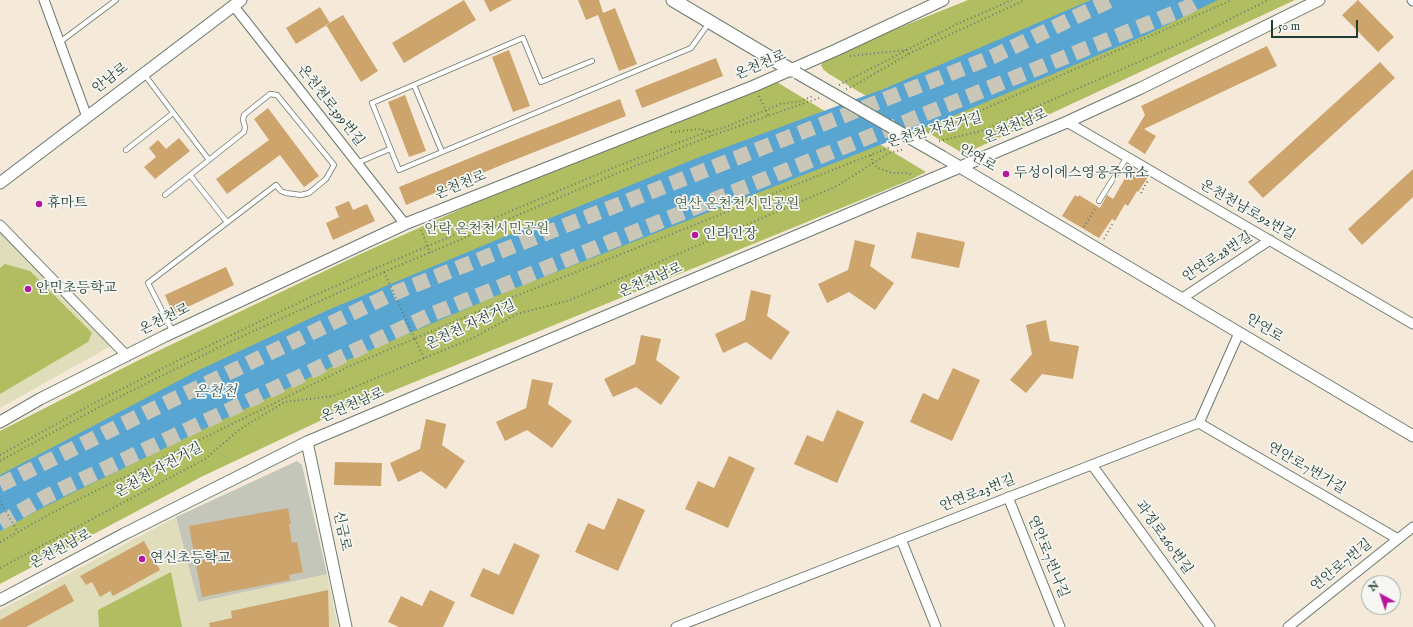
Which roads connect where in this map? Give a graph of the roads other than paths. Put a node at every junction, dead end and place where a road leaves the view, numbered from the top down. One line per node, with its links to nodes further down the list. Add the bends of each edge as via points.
1 (44, 0): 8 (street)
2 (116, 0): 8 (lane)
3 (673, 0): 7 (main road)
4 (943, 0): 10 (street, 온천천로)
5 (1319, 0): 15 (street, 온천천남로)
6 (237, 3): 11 (street, 안남로); 21 (street, 온천천로399번길)
7 (710, 21): 10 (main road); 18 (lane, via 691,48)
8 (59, 43): 14 (street)
9 (592, 61): 12 (lane, via 541,82 523,38)
10 (794, 71): 22 (street, 안연로, bridge); 28 (street, 온천천로)
11 (144, 74): 13 (lane); 14 (street, 안남로)
12 (414, 85): 16 (lane, via 372,103); 18 (lane)
13 (173, 114): 17 (lane); 20 (lane)
14 (87, 116): 24 (street, 안남로)
15 (1067, 122): 19 (street, 온천천남로92번길); 22 (street, 온천천남로)
16 (390, 149): 18 (lane, via 399,170); 21 (lane)
17 (126, 150)
18 (442, 152)
19 (1127, 157): 26 (lane); 30 (street, 온천천남로92번길)
20 (209, 160): 23 (lane); 27 (lane, via 244,132 244,115 273,93 334,165 326,179 309,193 286,193 276,185)
21 (357, 163): 28 (street, 온천천로399번길)
22 (960, 168): 31 (street, 안연로); 39 (street, 온천천남로)
23 (190, 175): 25 (lane); 27 (lane)
24 (0, 183)
25 (165, 194)
26 (1099, 201)
27 (227, 222): 33 (lane, via 148,283)
28 (405, 224): 33 (street, 온천천로)
29 (0, 225): 35 (street)
30 (1270, 240): 31 (street, 안연로28번길); 32 (street, 온천천남로92번길)
31 (1181, 298): 34 (street, 안연로)
32 (1413, 324)
33 (173, 332): 35 (street, 온천천로)
34 (1239, 333): 37 (street); 38 (street, 안연로)
35 (127, 356): 36 (street, 온천천로)
36 (0, 422)
37 (1199, 423): 40 (street, 안연로23번길); 44 (street, 연안로7번가길)
38 (1413, 436)
39 (307, 442): 45 (street, 온천천남로); 46 (street, 신금로)
40 (1092, 465): 41 (street, 안연로23번길); 50 (street, 과정로260번길)
41 (1008, 497): 43 (street, 안연로23번길); 49 (street, 연안로7번나길)
42 (1413, 527): 44 (street, 연안로7번길)
43 (902, 539): 47 (street, 안연로23번길); 48 (street)
44 (1398, 539): 51 (street, 연안로7번길)
45 (0, 600)
46 (346, 627)
47 (676, 627)
48 (936, 627)
49 (1060, 627)
50 (1210, 627)
51 (1288, 627)

